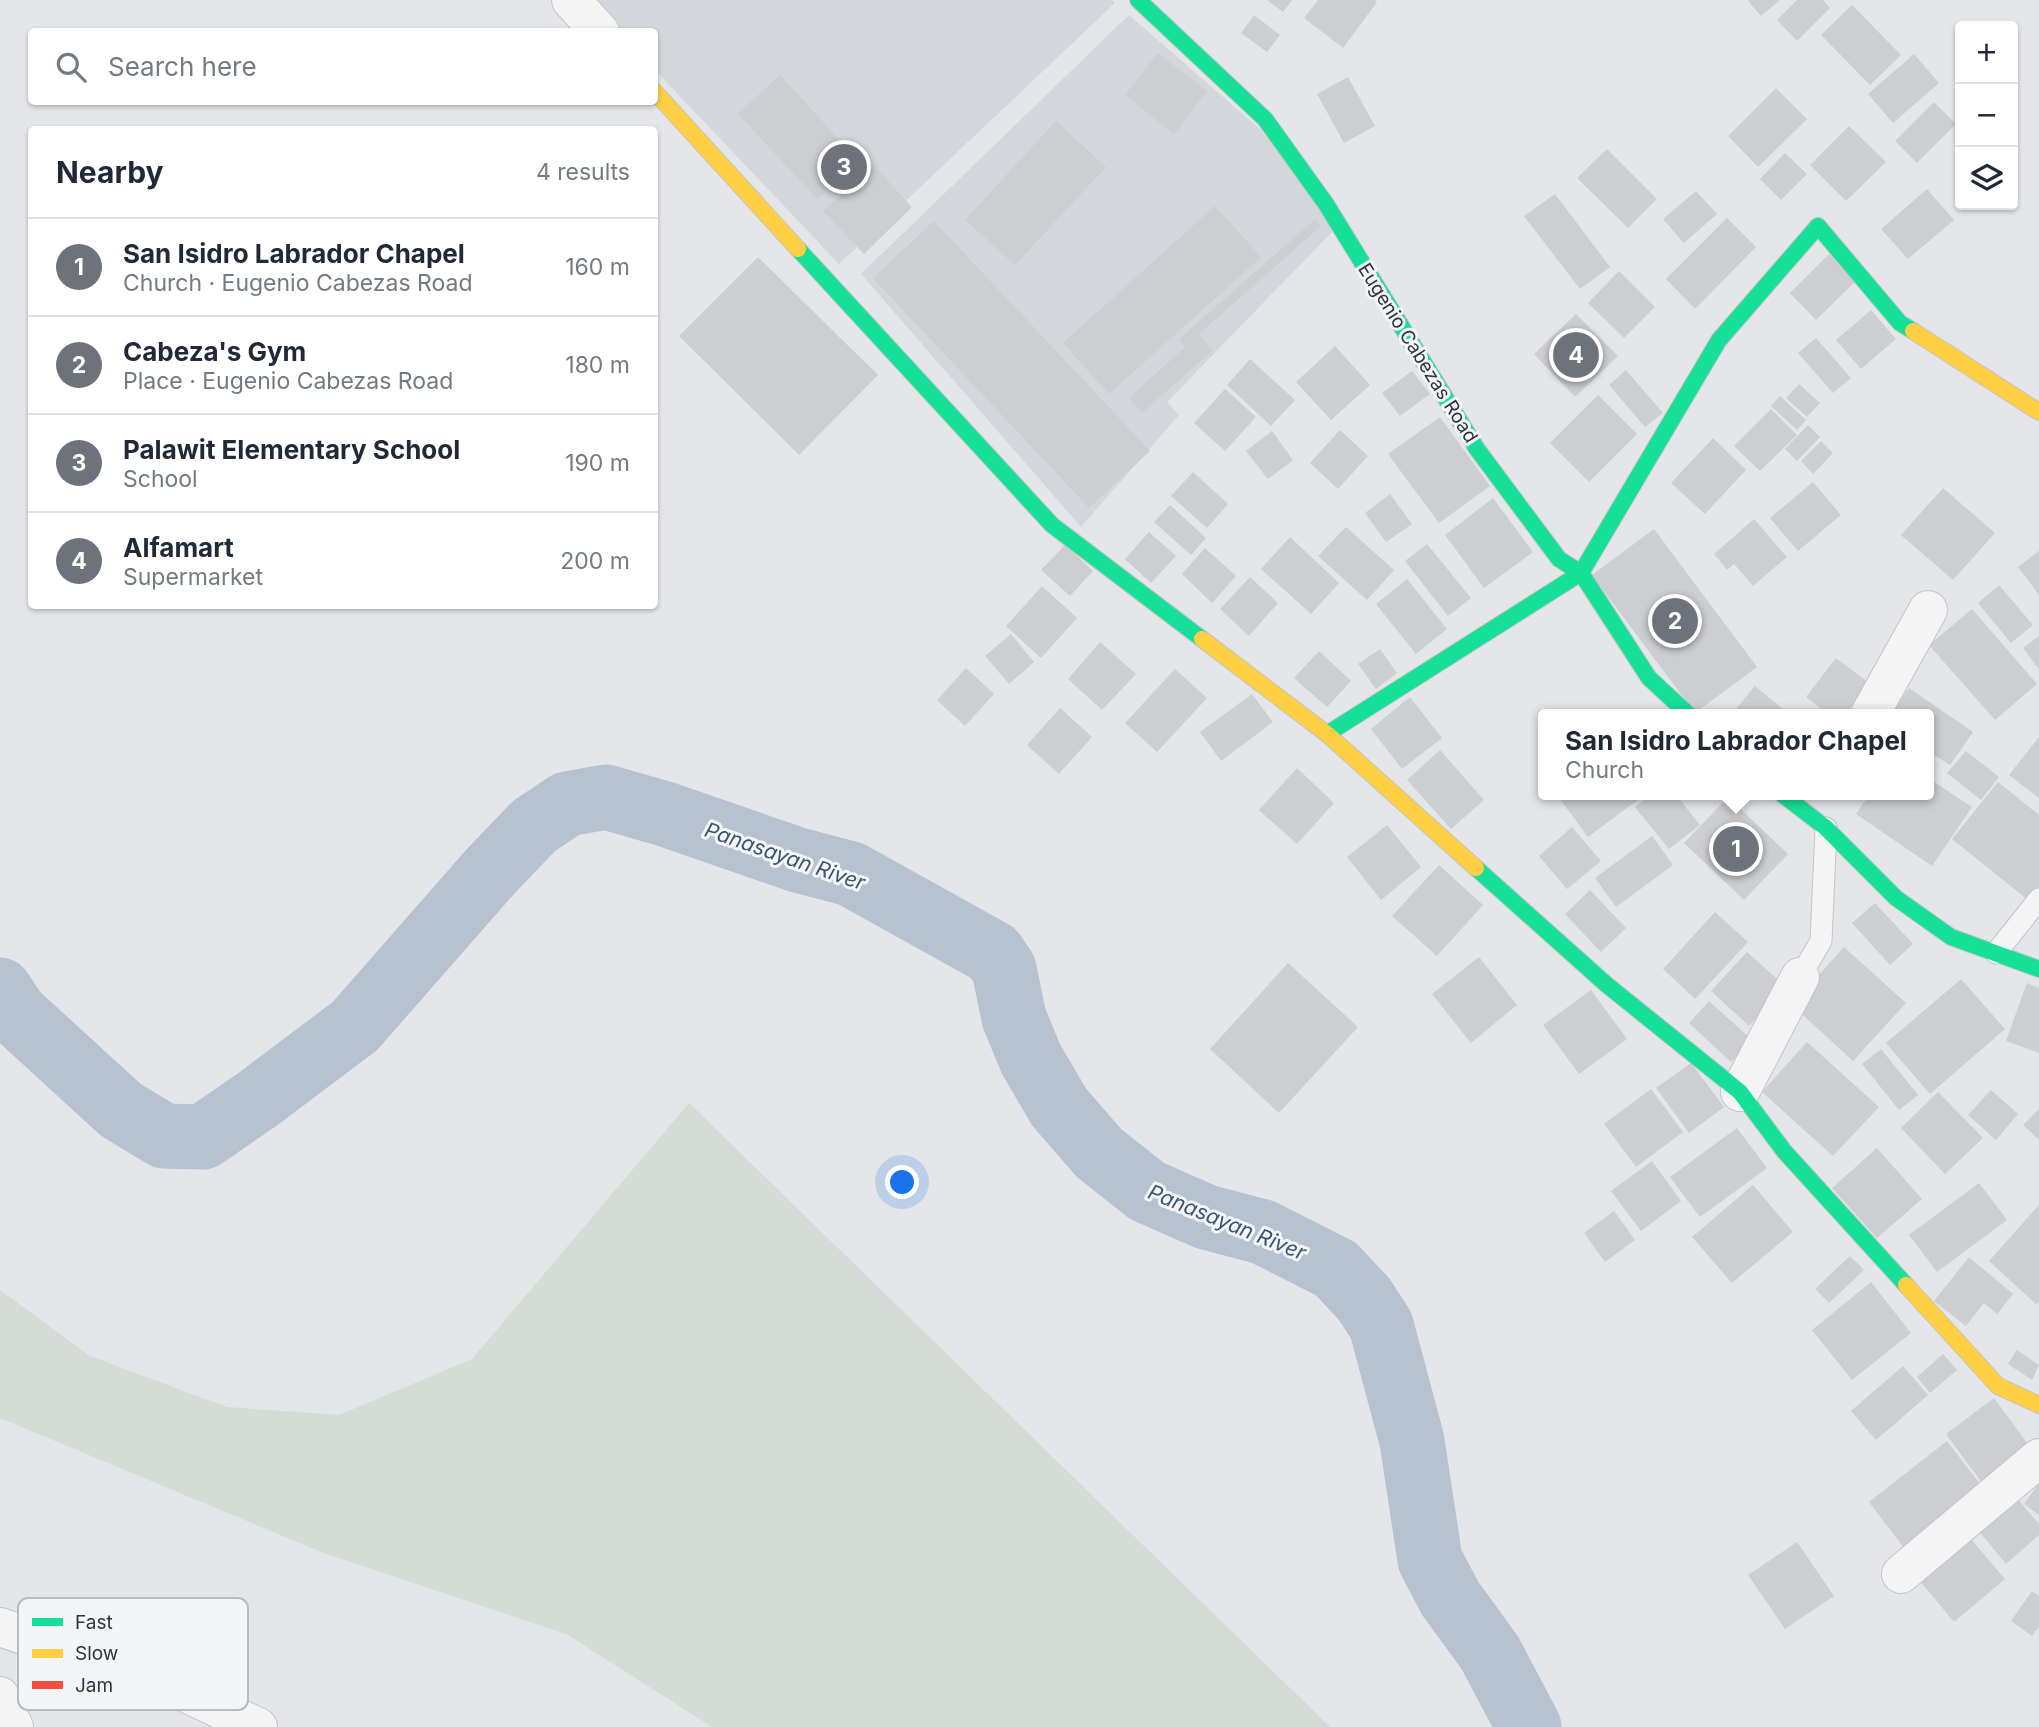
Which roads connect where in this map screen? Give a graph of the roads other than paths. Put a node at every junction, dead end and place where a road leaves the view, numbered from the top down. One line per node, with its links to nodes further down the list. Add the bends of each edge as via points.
1 (571, 0): 3 (street)
2 (1138, 0): 6 (street, Eugenio Cabezas Road, via 1265,119 1326,204 1477,449 1559,559)
3 (596, 28)
4 (658, 95): 10 (street, via 1052,525)
5 (2039, 412): 6 (street, via 1900,323 1818,226 1719,340)
6 (1581, 573): 8 (street, Eugenio Cabezas Road, via 1649,678); 10 (street)
7 (1928, 610): 9 (street)
8 (1683, 709)
9 (1873, 709)
10 (1327, 734): 16 (street, via 1607,985)
11 (1808, 807): 13 (street, via 1896,898 1951,936); 15 (lane, via 1821,941)
12 (2039, 899): 13 (lane)
13 (1996, 953): 14 (street)
14 (2039, 969)
15 (1800, 976): 16 (street)
16 (1740, 1092): 17 (street, via 1784,1151 1998,1386)
17 (2039, 1405)
18 (2039, 1458): 19 (street)
19 (1900, 1574)
20 (0, 1627): 21 (street)
21 (18, 1633)
22 (0, 1696): 24 (street)
23 (222, 1710): 25 (street)
24 (14, 1727)
25 (258, 1727)

